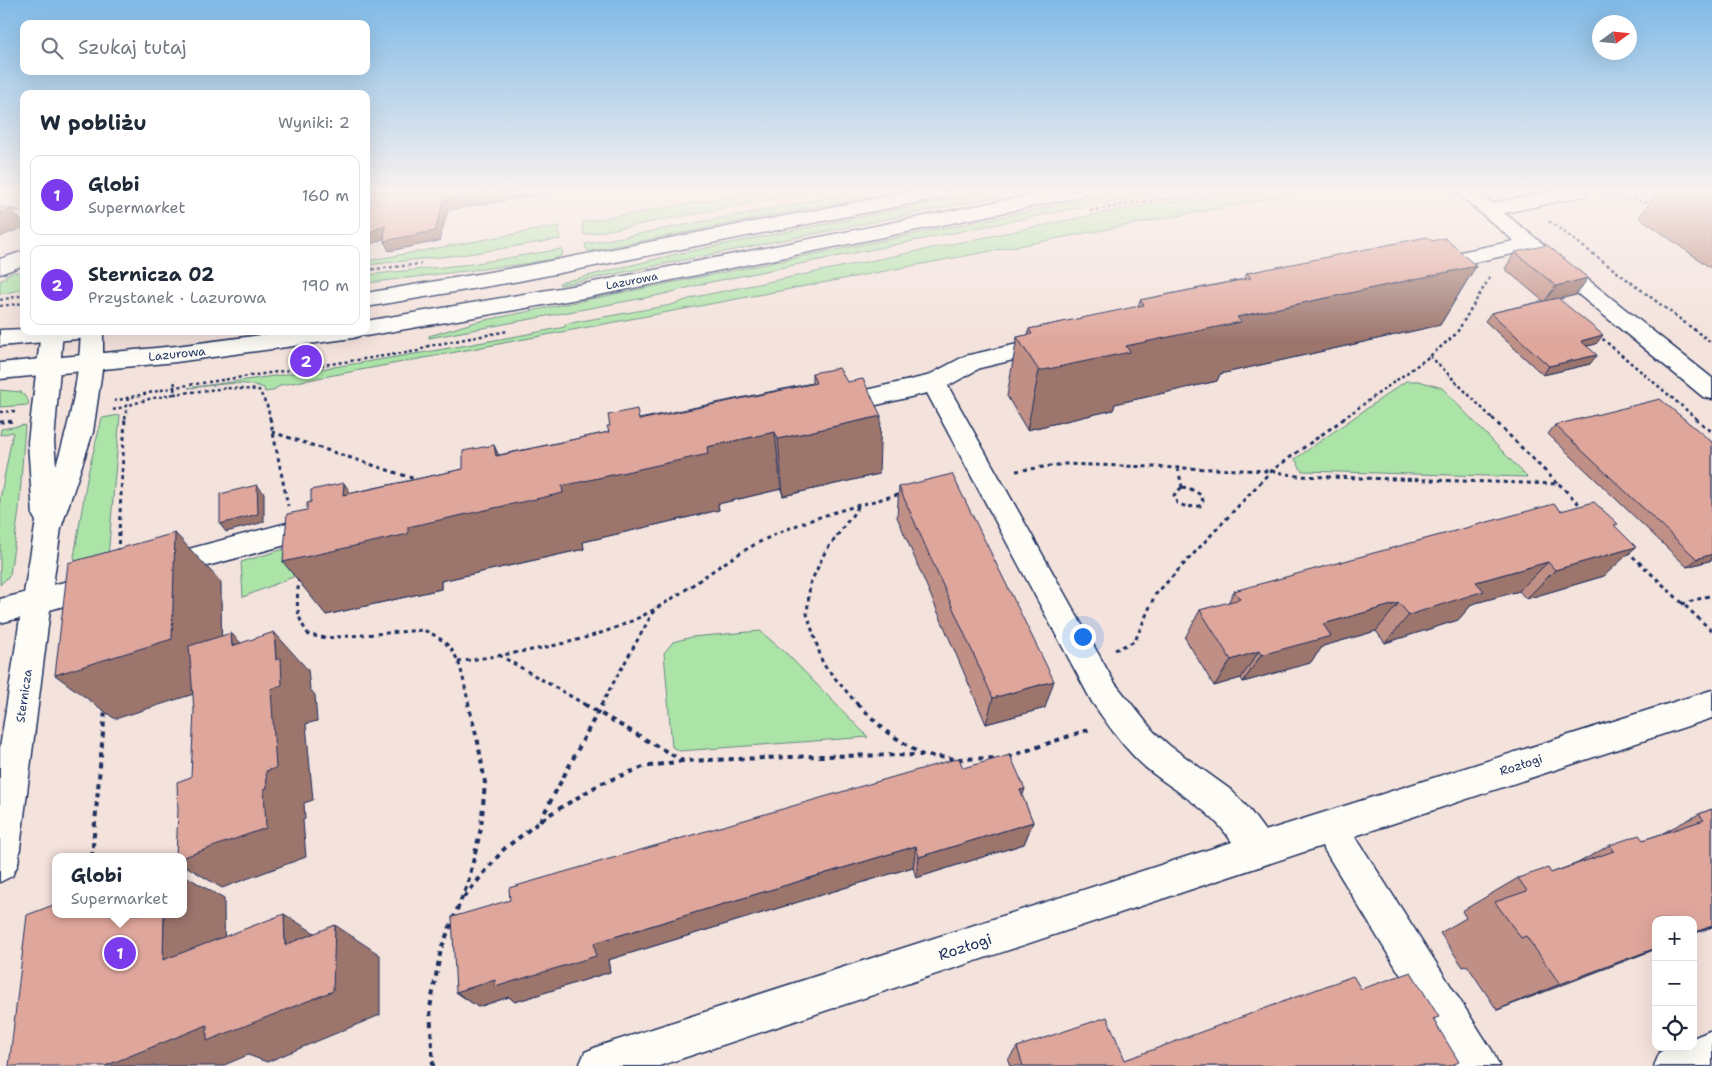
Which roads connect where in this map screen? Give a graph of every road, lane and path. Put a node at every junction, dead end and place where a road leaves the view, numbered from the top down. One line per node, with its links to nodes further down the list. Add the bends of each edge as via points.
1 (685, 242): 11 (street)
2 (828, 242): 15 (street, Lazurowa, via 589,290)
3 (1527, 242): 5 (street)
4 (1577, 242): 23 (path)
5 (1530, 244): 6 (street); 31 (street)
6 (1498, 251): 9 (street); 24 (path, via 1498,264 1456,334)
7 (20, 259): 8 (street)
8 (0, 267)
9 (1411, 269)
10 (20, 296): 12 (path)
11 (370, 299)
12 (0, 300)
13 (20, 304): 14 (path)
14 (0, 306)
15 (370, 328)
16 (517, 329): 30 (path, via 346,363)
17 (31, 335): 21 (street)
18 (51, 335): 26 (street, Sternicza)
19 (91, 335): 25 (street, Sternicza)
20 (324, 335): 25 (street, Lazurowa)
21 (0, 338)
22 (1073, 339): 29 (street, via 980,360)
23 (1712, 343)
24 (1430, 356): 40 (path); 43 (path)
25 (91, 363): 26 (street, Lazurowa); 49 (street, Sternicza, via 80,432)
26 (48, 366): 27 (street, Lazurowa); 49 (street, Sternicza, via 41,442)
27 (0, 370)
28 (175, 376): 30 (path)
29 (934, 383): 36 (street); 41 (street)
30 (175, 386): 32 (path); 33 (path)
31 (1712, 391)
32 (174, 394): 35 (path); 38 (path, via 241,387 259,390 268,408)
33 (128, 397): 34 (path); 35 (path)
34 (112, 401)
35 (126, 407): 37 (path); 52 (path)
36 (818, 410)
37 (110, 411)
38 (272, 432): 42 (path); 50 (path)
39 (1178, 468): 40 (path); 41 (path, via 1064,464); 44 (path)
40 (1271, 471): 43 (path, via 1297,476); 60 (path, via 1156,596 1135,641)
41 (986, 478): 60 (street)
42 (430, 484)
43 (1559, 484): 47 (path)
44 (1182, 488): 44 (path, via 1174,494 1174,500 1186,508 1200,506 1203,501 1201,495)
45 (903, 493): 46 (path)
46 (859, 506): 56 (path, via 786,529); 66 (path, via 821,560 810,584 807,614 823,664 858,706 886,732)
47 (1586, 511)
48 (341, 520): 50 (street)
49 (48, 528): 54 (street, Sternicza)
50 (282, 534): 52 (street); 61 (path, via 298,542 297,607 300,623 309,635 326,638 423,630 436,635 452,648)
51 (1620, 544): 55 (path)
52 (125, 577): 54 (street)
53 (1712, 595): 55 (path)
54 (38, 602): 57 (street); 72 (street, Sternicza)
55 (1681, 604): 58 (path)
56 (656, 607): 59 (path, via 639,617 588,636); 64 (path)
57 (0, 611)
58 (1712, 631)
59 (499, 655): 61 (path); 64 (path)
60 (1084, 658): 65 (street)
61 (458, 662): 73 (path, via 478,742 484,783 482,828)
62 (1712, 704): 69 (street, Rozłogi)
63 (106, 708): 71 (path)
64 (596, 712): 67 (path); 68 (path)
65 (1122, 718): 66 (path, via 1005,758 956,759); 70 (street, via 1174,770 1228,810)
66 (923, 755): 67 (path)
67 (683, 761): 68 (path, via 643,767 600,784)
68 (539, 822): 73 (path, via 504,849)
69 (1330, 827): 70 (street, Rozłogi); 77 (street)
70 (1257, 851): 76 (street, Rozłogi)
71 (92, 853)
72 (0, 864)
73 (462, 899): 75 (path, via 441,949 430,1008)
74 (1712, 1050): 78 (street)
75 (433, 1066)
76 (599, 1066)
77 (1479, 1066)
78 (1674, 1066)

